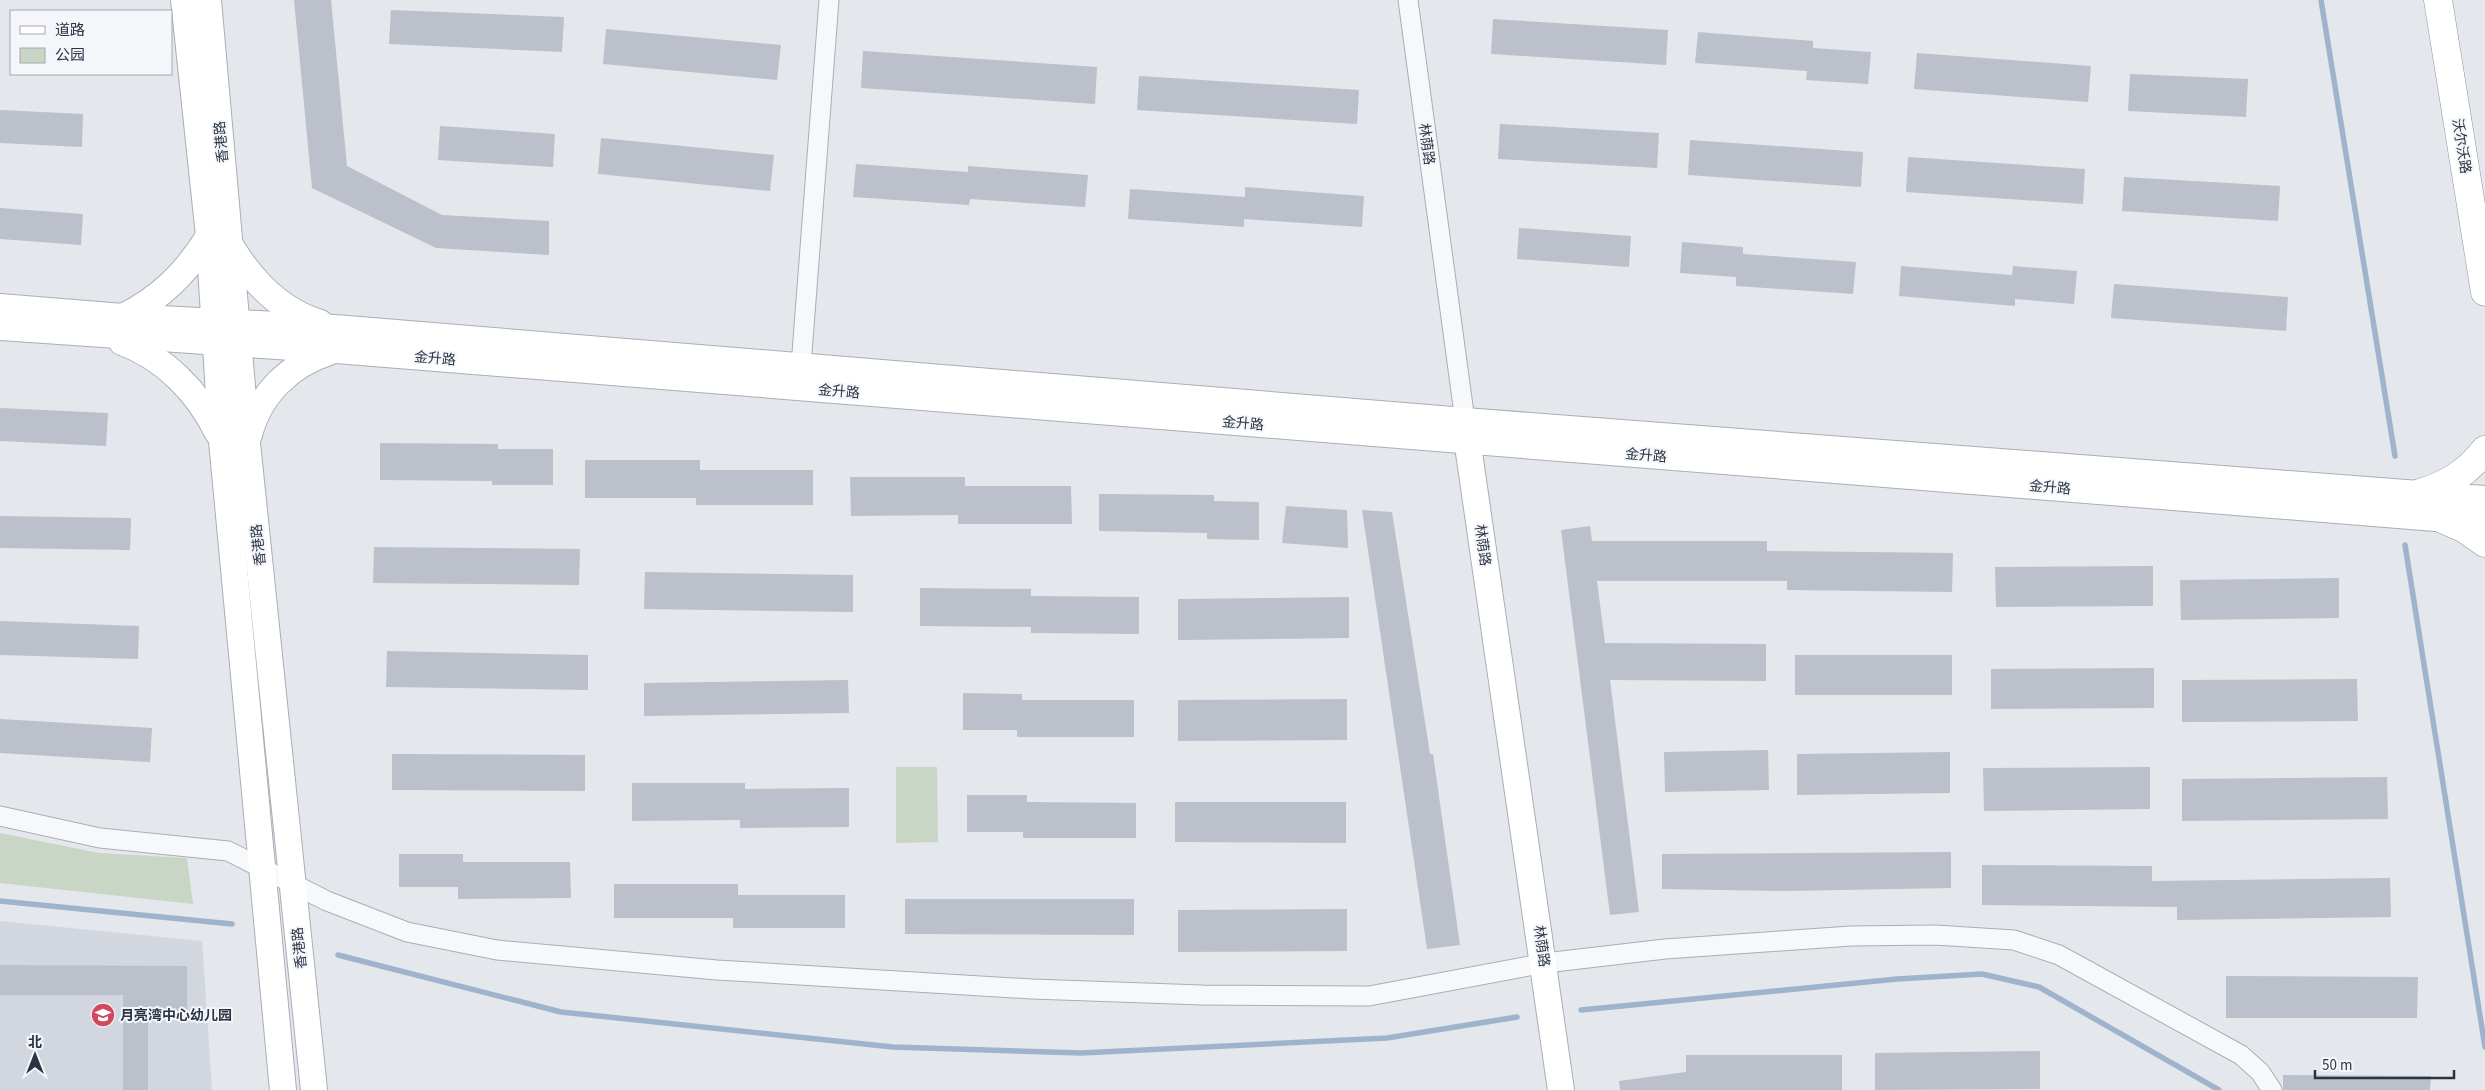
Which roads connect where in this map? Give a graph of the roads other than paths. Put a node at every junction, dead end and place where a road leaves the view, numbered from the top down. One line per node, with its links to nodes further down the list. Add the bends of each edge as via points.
1 (184, 0): 6 (main road, 香港路)
2 (208, 0): 6 (main road, 香港路)
3 (829, 0): 14 (street)
4 (1408, 0): 15 (street, 林荫路)
5 (2438, 0): 7 (highway, 沃尔沃路)
6 (220, 241): 9 (main road, via 173,284); 11 (main road, 香港路); 13 (main road, via 266,292)
7 (2485, 292)
8 (0, 307): 9 (main road, 金升路)
9 (123, 317): 11 (main road, 金升路)
10 (0, 327): 12 (main road, 金升路)
11 (226, 333): 12 (main road, 金升路); 13 (main road, 金升路); 16 (main road, 香港路); 17 (main road, 香港路)
12 (105, 336): 16 (main road, via 146,354 176,375 210,416)
13 (335, 339): 14 (main road, 金升路); 17 (main road, via 277,383 260,406)
14 (801, 377): 15 (main road, 金升路)
15 (1466, 431): 19 (main road, 金升路); 21 (main road, 金升路); 27 (main road, 林荫路)
16 (222, 441): 25 (main road, 香港路)
17 (247, 443): 26 (main road, 香港路)
18 (2485, 450): 19 (highway, via 2459,476)
19 (2420, 493): 20 (main road, 金升路)
20 (2485, 499)
21 (2440, 518): 22 (main road, 金升路); 23 (highway, via 2465,529)
22 (2485, 522)
23 (2485, 543)
24 (0, 816): 25 (street, via 100,838 228,851)
25 (262, 868): 26 (street); 28 (main road, 香港路)
26 (292, 883): 27 (street, via 327,901 407,932 497,950 756,972 1032,989 1368,996); 29 (main road, 香港路)
27 (1544, 963): 30 (main road, 林荫路); 31 (street, via 1665,949 1851,936 1935,935 2014,940 2059,955 2242,1055 2260,1072)
28 (283, 1090)
29 (314, 1090)
30 (1561, 1090)
31 (2272, 1090)

